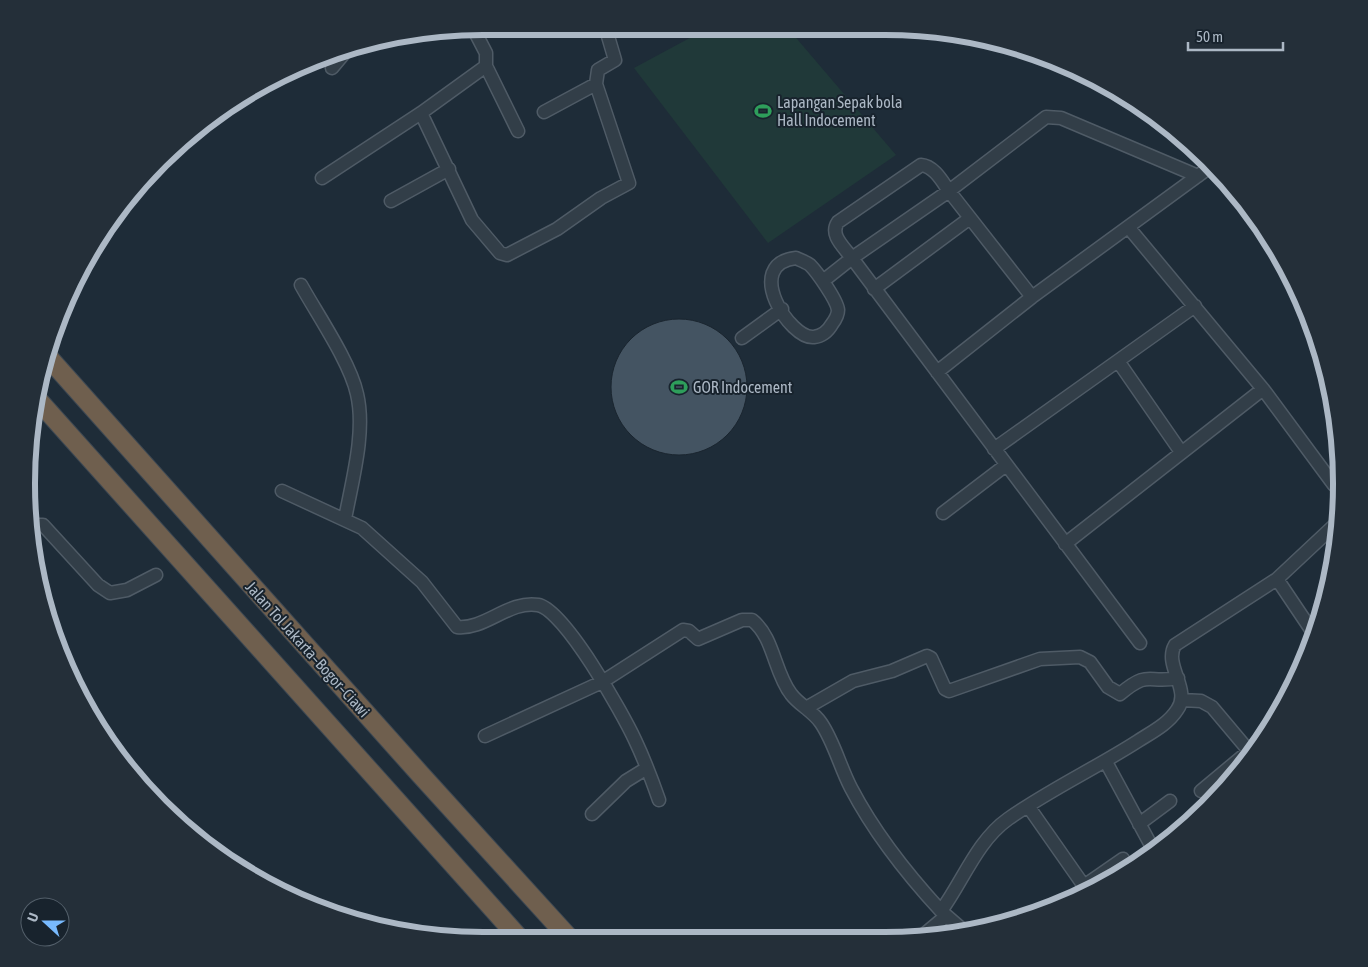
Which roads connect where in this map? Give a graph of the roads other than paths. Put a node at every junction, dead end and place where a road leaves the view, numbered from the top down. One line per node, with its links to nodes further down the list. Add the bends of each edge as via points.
1 (477, 35): 4 (street, via 486,53)
2 (608, 35): 6 (street, via 615,60 598,70)
3 (340, 59): 5 (street)
4 (486, 66): 8 (street); 9 (street)
5 (332, 68)
6 (596, 84): 7 (street); 10 (street, via 629,183 601,198 557,230 507,255 502,254 472,220)
7 (544, 112)
8 (420, 113): 10 (street); 13 (street)
9 (518, 131)
10 (449, 169): 15 (street)
11 (1206, 170): 12 (street)
12 (1198, 176): 14 (street, via 1052,116); 17 (street)
13 (322, 178)
14 (949, 191): 16 (street); 18 (street); 18 (street, via 931,168 921,165 838,222 834,234)
15 (391, 201)
16 (970, 218): 21 (street); 22 (street)
17 (1129, 228): 22 (street); 23 (street)
18 (852, 258): 19 (street); 21 (street)
19 (822, 281): 24 (street, via 809,264 796,258 780,263 774,269 770,285); 24 (street, via 838,312 825,333 814,337 800,334)
20 (301, 285): 37 (street, via 344,363 358,396 358,448)
21 (874, 289): 28 (street)
22 (1032, 297): 28 (street)
23 (1195, 306): 27 (street); 29 (street)
24 (782, 309): 25 (street)
25 (742, 338)
26 (52, 361): 68 (highway, Jalan Tol Jakarta–Bogor–Ciawi)
27 (1118, 361): 31 (street); 32 (street)
28 (936, 372): 31 (street)
29 (1263, 389): 32 (street); 34 (street)
30 (42, 405): 67 (highway)
31 (994, 449): 33 (street)
32 (1181, 452): 40 (street)
33 (1006, 465): 36 (street); 40 (street)
34 (1333, 484)
35 (282, 491): 37 (street)
36 (942, 513)
37 (346, 519): 46 (street, via 362,528 399,560 434,595 457,627 472,625 527,605 540,605 550,610)
38 (37, 525): 41 (street, via 43,525 98,585 110,593 126,590)
39 (1330, 530): 42 (street)
40 (1065, 544): 44 (street)
41 (156, 575)
42 (1277, 579): 43 (street); 45 (street, via 1175,645 1172,654)
43 (1309, 627)
44 (1140, 644)
45 (1178, 678): 47 (street); 48 (street, via 1150,677 1135,681 1120,694 1108,687 1090,662 1080,657 1040,659 949,691 945,689 932,658 927,656 892,671 853,681)
46 (602, 682): 48 (street, via 683,630 698,639 750,619 762,631 790,694); 49 (street); 52 (street, via 626,722)
47 (1182, 700): 50 (street, via 1212,706); 51 (street, via 1164,724)
48 (806, 708): 64 (street, via 824,728 852,789 883,841)
49 (485, 736)
50 (1246, 749)
51 (1106, 762): 57 (street); 59 (street)
52 (647, 768): 55 (street); 58 (street, via 626,781)
53 (1230, 769): 54 (street)
54 (1201, 791)
55 (659, 800)
56 (1170, 801): 59 (street)
57 (1028, 806): 63 (street); 64 (street, via 992,834)
58 (592, 814)
59 (1138, 824): 60 (street)
60 (1150, 844)
61 (1123, 859): 62 (street)
62 (1088, 884)
63 (1084, 886)
64 (943, 914): 65 (street); 66 (street)
65 (957, 926)
66 (928, 930)
67 (514, 932)
68 (564, 932)

